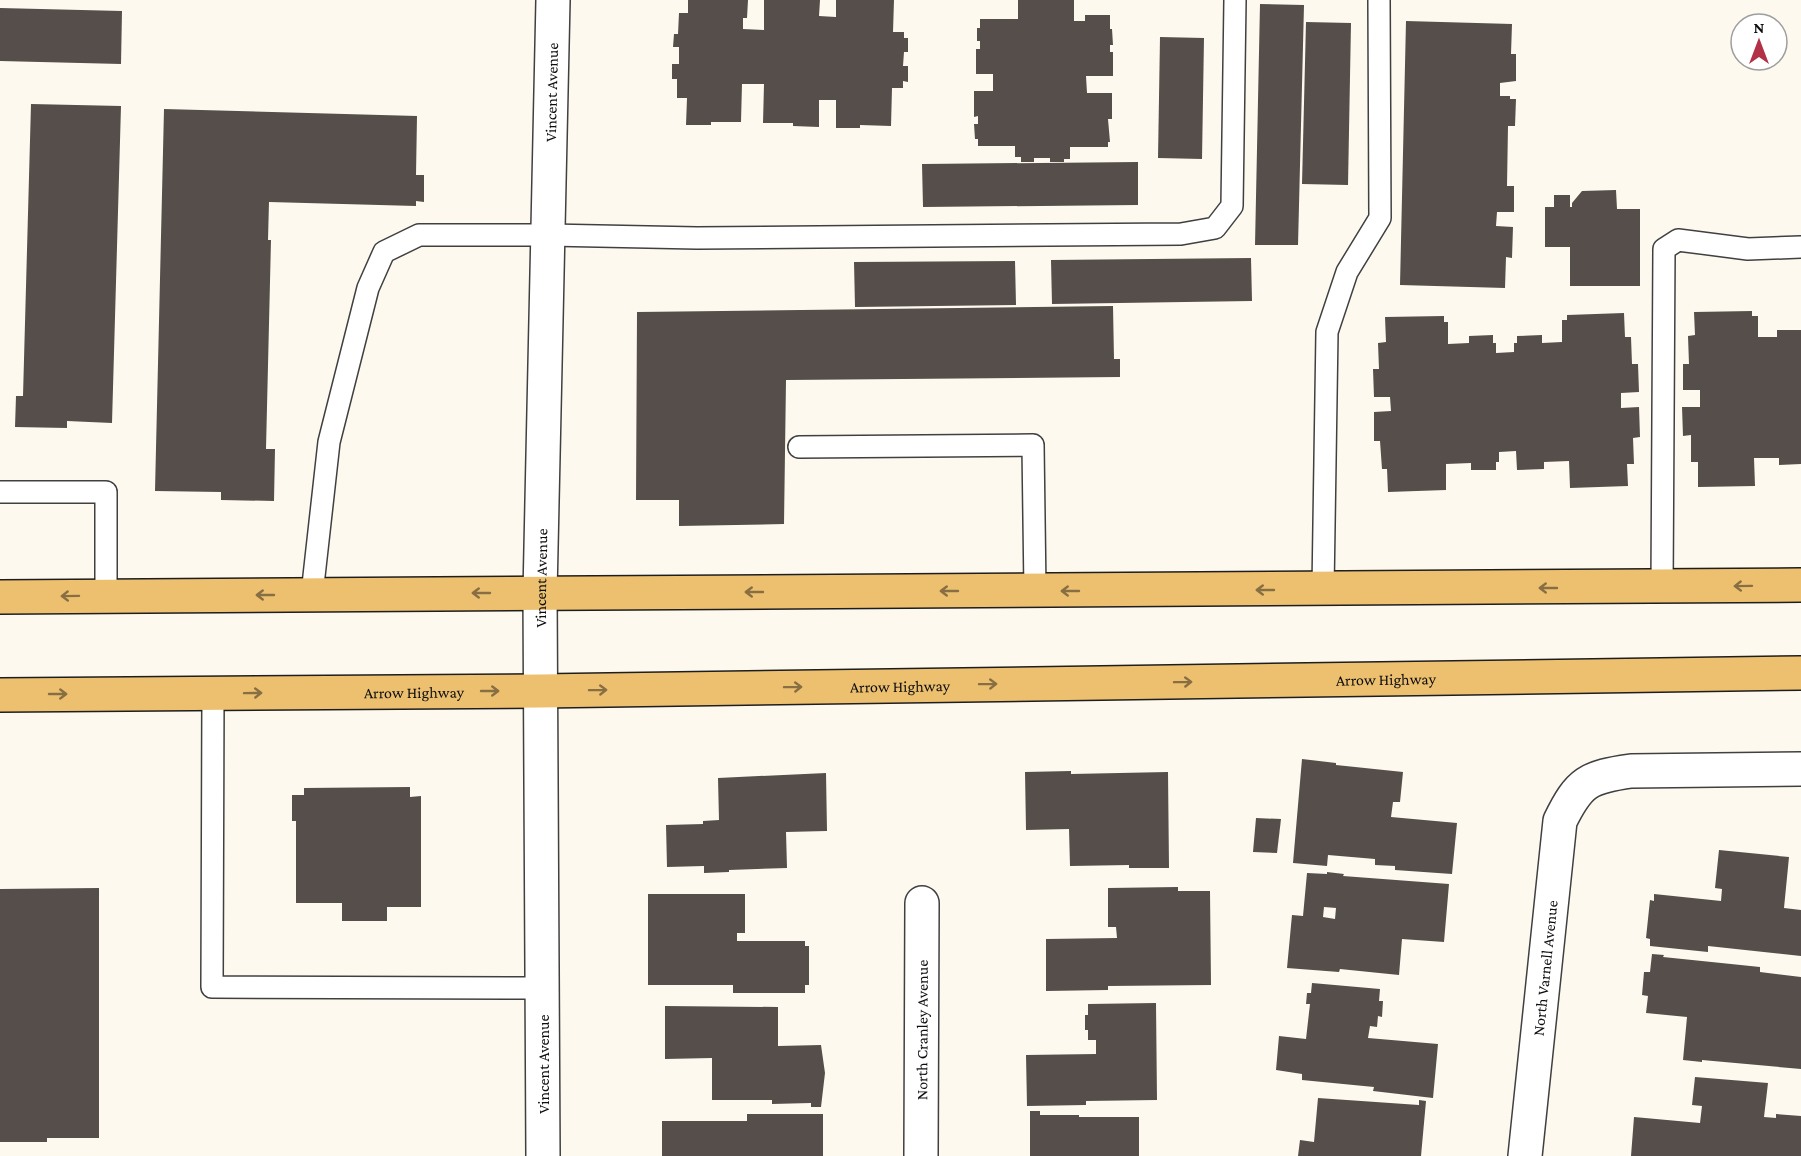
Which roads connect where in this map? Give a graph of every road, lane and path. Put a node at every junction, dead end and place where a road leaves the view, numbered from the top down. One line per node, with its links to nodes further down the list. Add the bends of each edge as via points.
1 (553, 0): 4 (street, Vincent Avenue)
2 (1235, 0): 4 (lane, via 1232,206 1215,228 1181,234 709,238)
3 (1380, 0): 10 (lane, via 1380,218 1347,272 1326,332)
4 (549, 235): 12 (street, Vincent Avenue); 13 (lane, via 419,235 384,252 368,288 328,442)
5 (1801, 247): 9 (lane, via 1748,249 1678,240 1664,249)
6 (799, 447): 11 (lane, via 1033,445)
7 (0, 492): 14 (lane, via 106,492)
8 (1801, 585): 9 (main road, one-way to 9)
9 (1662, 587): 10 (main road, one-way to 10)
10 (1323, 590): 11 (main road, one-way to 11)
11 (1035, 591): 12 (main road, one-way to 12)
12 (540, 593): 13 (main road, one-way to 13); 17 (street, Vincent Avenue)
13 (312, 594): 14 (main road, one-way to 14)
14 (106, 596): 15 (main road, one-way to 15)
15 (0, 597)
16 (1801, 673): 17 (main road, Arrow Highway, one-way to 16)
17 (540, 691): 18 (main road, Arrow Highway, one-way to 17); 22 (street, Vincent Avenue)
18 (213, 694): 19 (main road, Arrow Highway, one-way to 18); 22 (lane, via 212,987)
19 (0, 695)
20 (1801, 769): 25 (street, North Varnell Avenue, via 1631,771 1604,775 1580,787 1569,802 1560,821)
21 (922, 903): 24 (street, North Cranley Avenue)
22 (543, 988): 23 (street, Vincent Avenue)
23 (543, 1156)
24 (921, 1156)
25 (1525, 1156)

